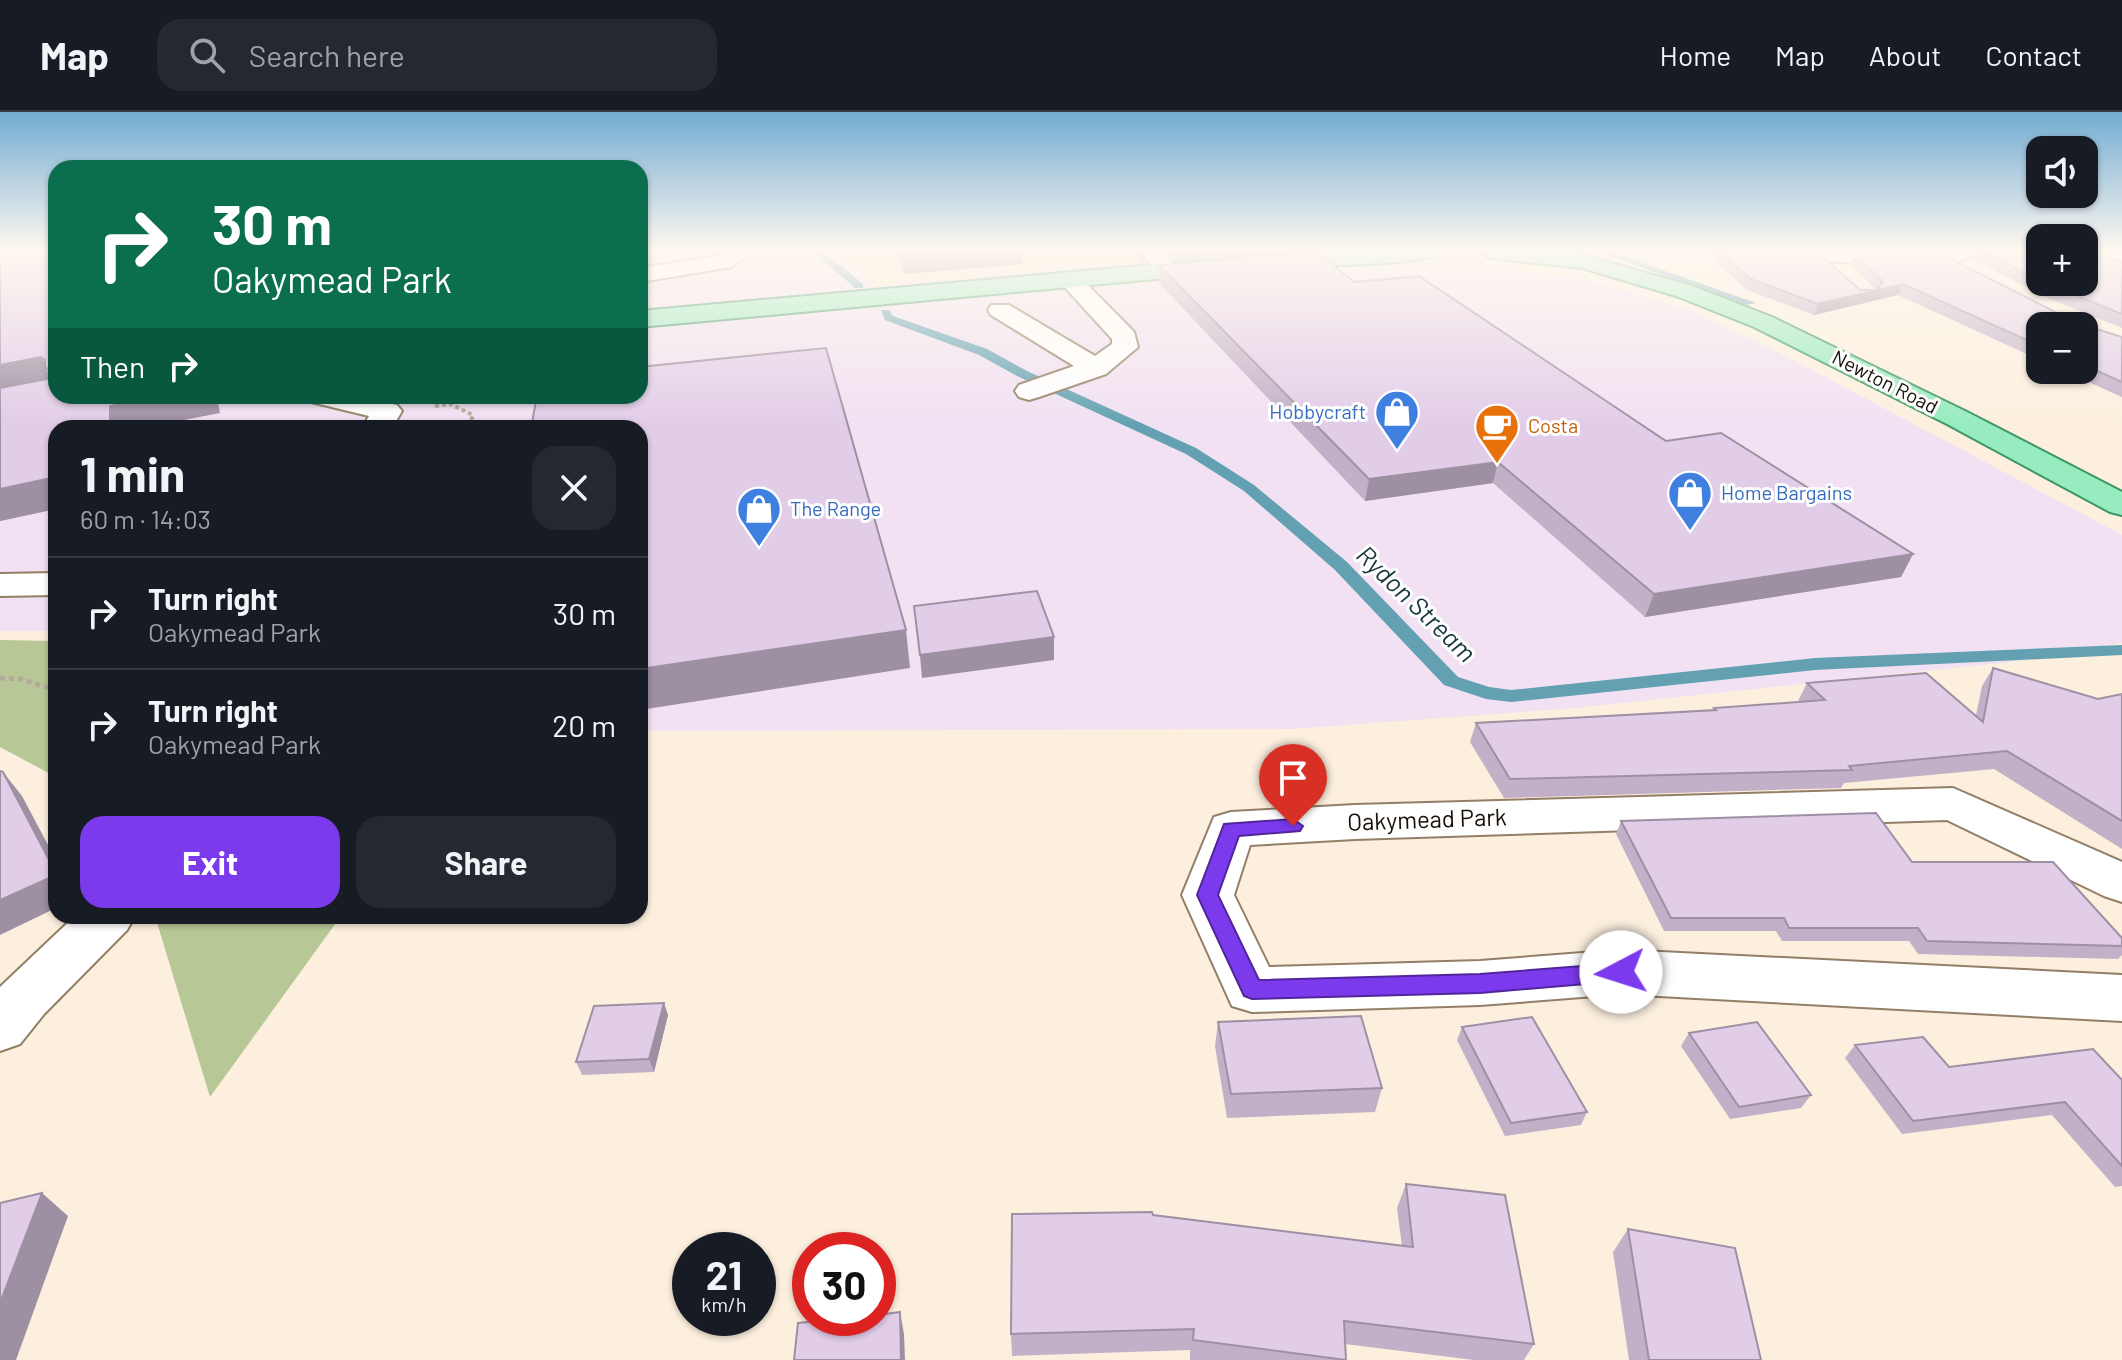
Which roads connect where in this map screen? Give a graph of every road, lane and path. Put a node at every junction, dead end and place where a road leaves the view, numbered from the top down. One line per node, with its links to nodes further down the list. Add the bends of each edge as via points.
1 (751, 309): 5 (main road)
2 (1098, 309): 6 (street, via 1125,338 1125,347)
3 (1730, 309): 10 (main road, Newton Road)
4 (1000, 310): 6 (street)
5 (648, 318)
6 (1096, 368): 7 (street)
7 (1029, 391)
8 (356, 404): 9 (street, via 387,411)
9 (382, 420)
10 (2122, 505)
11 (48, 584): 12 (street)
12 (0, 585)
13 (0, 678): 14 (path)
14 (48, 688)
15 (2122, 883): 17 (street, Oakymead Park, via 1953,804 1231,829 1208,895 1252,990 1480,983 1621,972)
16 (101, 924): 18 (street)
17 (2122, 998)
18 (0, 1027)

